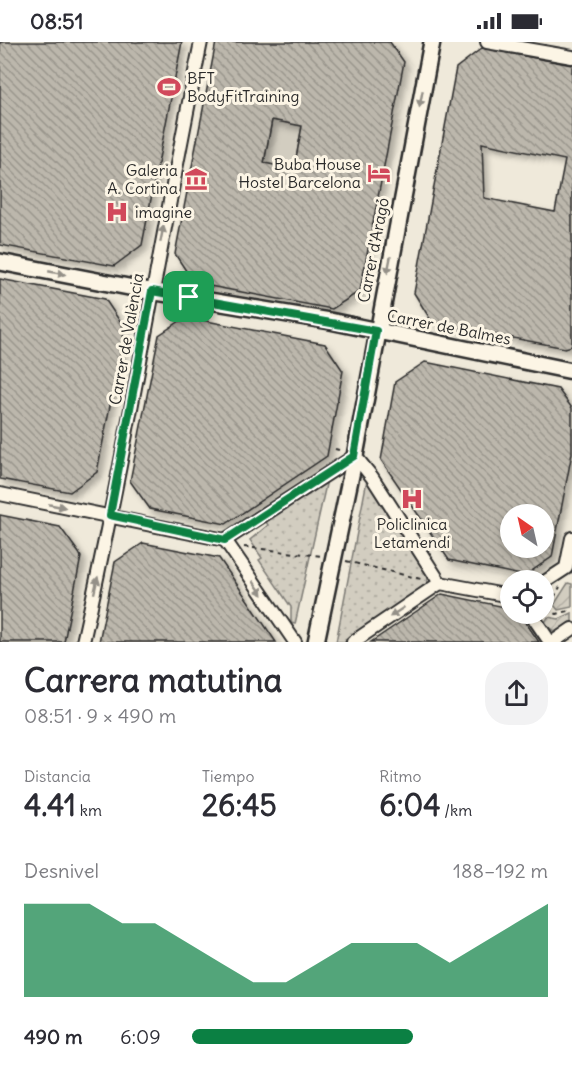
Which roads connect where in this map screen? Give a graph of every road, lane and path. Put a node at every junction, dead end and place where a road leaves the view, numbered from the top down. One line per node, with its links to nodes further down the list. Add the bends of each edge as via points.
1 (201, 42): 6 (street, Carrer de València, one-way to 1)
2 (432, 42): 7 (main road, Carrer d'Aragó, one-way to 7)
3 (488, 42): 4 (street)
4 (572, 57)
5 (0, 262): 6 (main road, Carrer de Balmes, one-way to 6)
6 (152, 291): 7 (main road, Carrer de Balmes); 11 (street, Carrer de València)
7 (376, 331): 8 (main road, Carrer de Balmes); 9 (main road, Carrer d'Aragó)
8 (572, 371)
9 (354, 456): 13 (street); 20 (street, via 372,477); 29 (main road, Carrer d'Aragó)
10 (0, 494): 11 (street, one-way to 11)
11 (110, 515): 13 (street); 27 (street, Carrer de València, one-way to 11)
12 (572, 538): 17 (street)
13 (225, 540): 28 (street, one-way to 28)
14 (243, 547): 15 (path)
15 (318, 555)
16 (349, 561): 19 (path)
17 (566, 568): 18 (street); 22 (path)
18 (554, 576)
19 (424, 579)
20 (440, 583): 21 (street); 30 (street, one-way to 30)
21 (500, 594)
22 (554, 598)
23 (572, 610): 24 (path)
24 (554, 613)
25 (538, 624): 31 (street)
26 (572, 629): 31 (street)
27 (83, 642)
28 (295, 642)
29 (316, 642)
30 (353, 642)
31 (551, 642)

